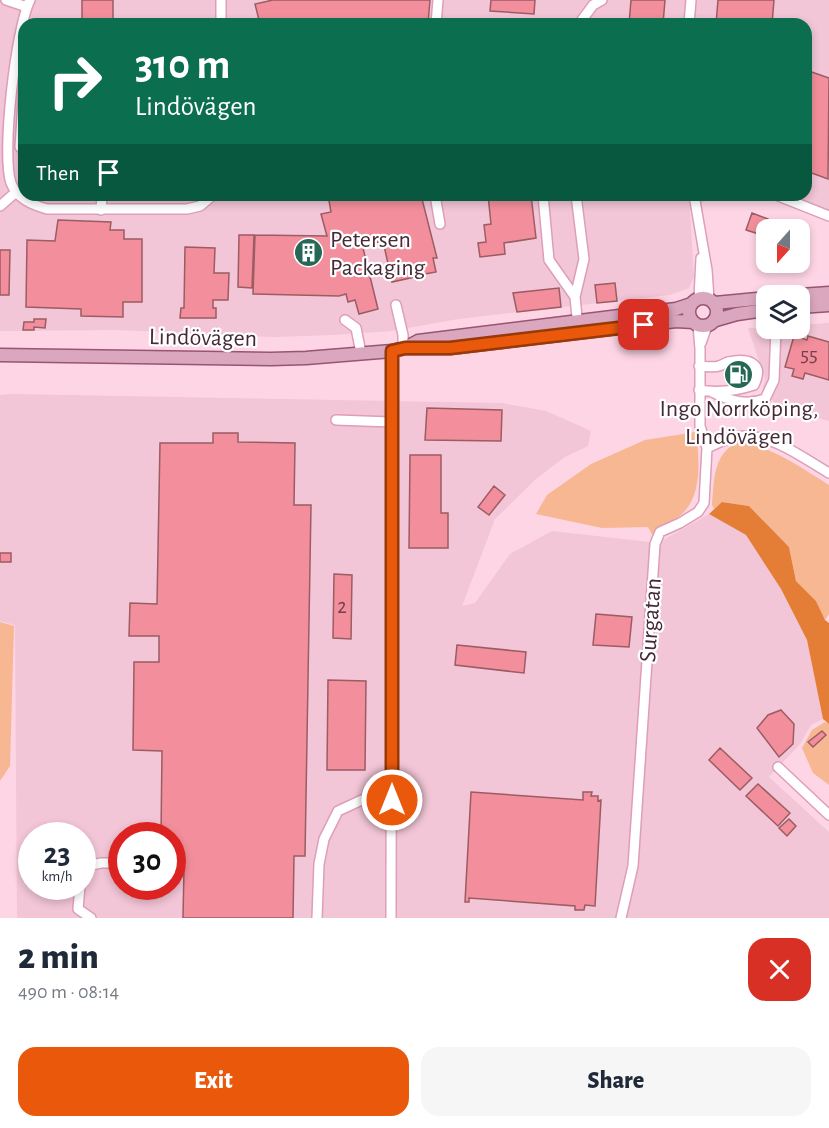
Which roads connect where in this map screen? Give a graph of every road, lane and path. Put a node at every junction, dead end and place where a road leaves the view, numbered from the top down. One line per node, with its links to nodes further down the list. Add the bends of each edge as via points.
1 (6, 0): 6 (street)
2 (221, 0): 8 (street)
3 (438, 0): 9 (street)
4 (602, 0): 10 (street)
5 (691, 0): 11 (street)
6 (28, 3): 7 (street)
7 (26, 18)
8 (221, 18)
9 (436, 18)
10 (583, 18)
11 (690, 18)
12 (18, 50): 13 (street, via 12,95)
13 (10, 176): 14 (street); 15 (street)
14 (0, 182)
15 (16, 192): 24 (street)
16 (32, 201): 25 (street, via 47,209)
17 (102, 201): 25 (street)
18 (206, 201): 25 (street, via 187,209)
19 (436, 201): 27 (street)
20 (544, 201): 30 (street, via 549,260)
21 (577, 201): 30 (street, via 584,259)
22 (695, 201): 32 (street, via 707,270)
23 (791, 201): 26 (street)
24 (0, 206)
25 (101, 210)
26 (829, 216)
27 (440, 224)
28 (829, 292): 29 (main road)
29 (810, 294)
30 (575, 297): 39 (street)
31 (756, 298): 32 (main road, Lindövägen)
32 (703, 301): 38 (main road, via 689,314); 38 (main road, via 718,310); 39 (main road, Lindövägen)
33 (396, 305): 41 (street, via 402,328)
34 (829, 305): 35 (main road)
35 (810, 306)
36 (756, 311): 38 (main road, Lindövägen)
37 (345, 320): 42 (street, via 356,328)
38 (703, 323): 39 (main road, Lindövägen); 44 (street, Surgatan)
39 (578, 326): 41 (main road, Lindövägen, via 450,348)
40 (776, 339): 46 (street, via 774,380 765,399 754,403 729,401)
41 (400, 349): 42 (main road, Lindövägen); 48 (street)
42 (361, 353): 43 (main road, Lindövägen, via 271,359)
43 (0, 355)
44 (699, 366): 45 (street, Surgatan); 46 (street, via 746,360 757,368 754,385)
45 (699, 390): 46 (street); 49 (street, Surgatan, via 700,430)
46 (712, 392)
47 (336, 420): 48 (street)
48 (391, 422): 52 (street)
49 (707, 448): 50 (street, via 741,436 760,437); 58 (street, Surgatan, via 704,503 699,512 660,532 655,544 633,866)
50 (829, 473)
51 (778, 767): 53 (street)
52 (392, 800): 56 (street, via 364,799 338,811 324,839 319,864); 57 (street)
53 (829, 815)
54 (79, 900): 55 (street, via 78,909)
55 (91, 918)
56 (317, 918)
57 (391, 918)
58 (621, 918)

